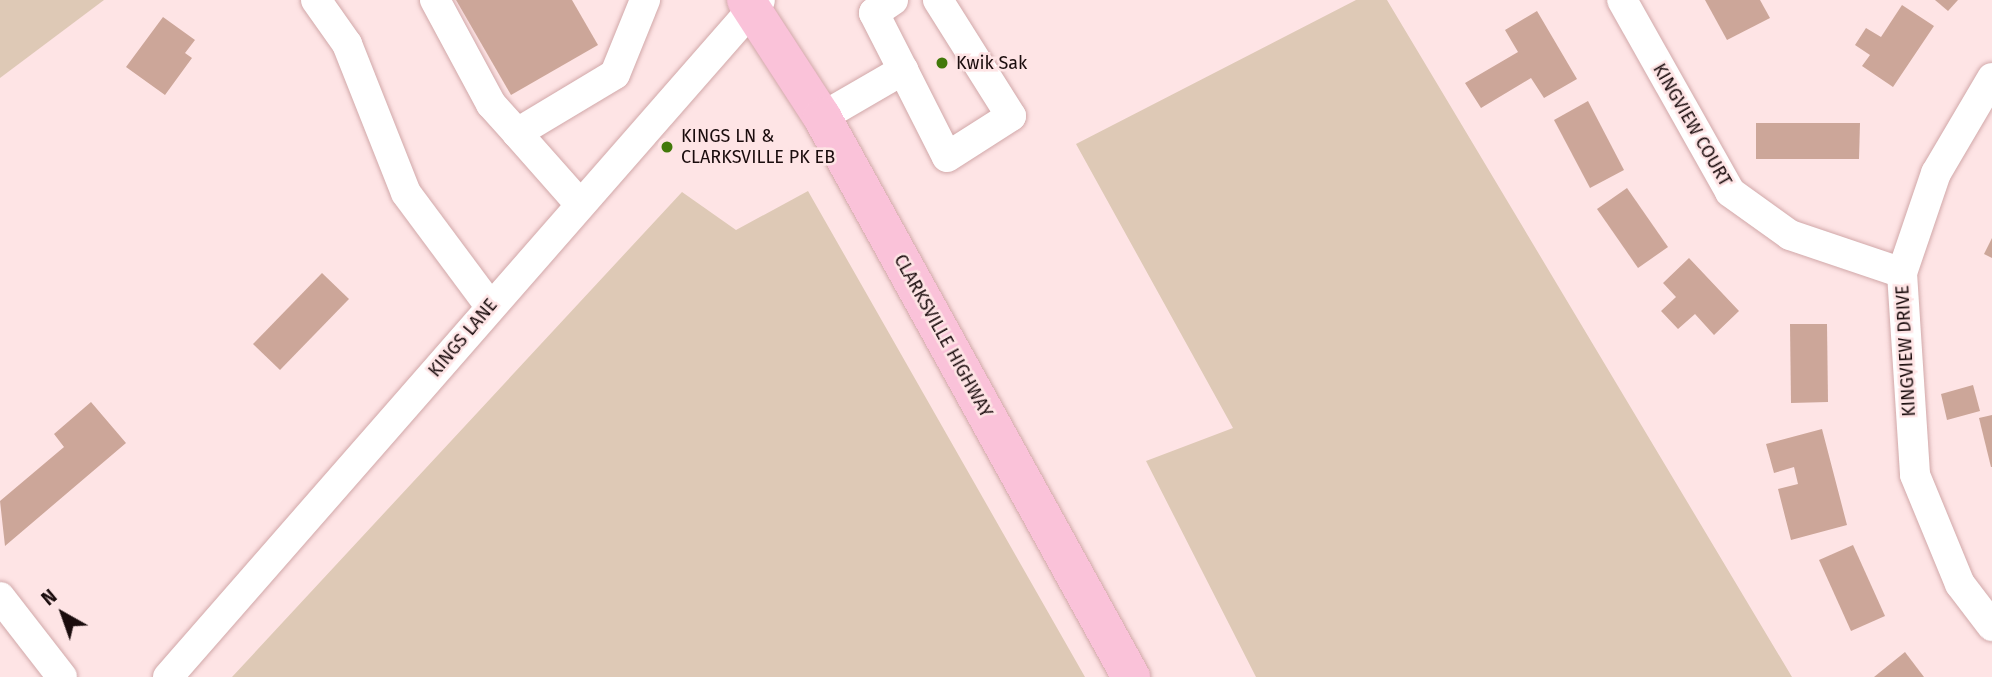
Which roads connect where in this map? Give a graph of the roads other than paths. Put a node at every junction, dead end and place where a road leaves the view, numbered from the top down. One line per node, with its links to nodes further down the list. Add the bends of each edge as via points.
1 (316, 0): 14 (street, via 347,44 406,193)
2 (435, 0): 11 (street, via 491,104)
3 (645, 0): 11 (street, via 615,74)
4 (893, 0): 8 (street, via 874,13)
5 (938, 0): 8 (street, via 1011,116 947,157)
6 (1622, 0): 13 (street, KINGVIEW COURT, via 1730,192 1790,235)
7 (753, 3): 10 (main road, CLARKSVILLE HIGHWAY); 12 (street, KINGS LANE)
8 (903, 70): 10 (street)
9 (1992, 78): 13 (street, KINGVIEW DRIVE, via 1936,173)
10 (822, 117): 19 (main road, CLARKSVILLE HIGHWAY)
11 (517, 133): 12 (street)
12 (578, 202): 14 (street, KINGS LANE)
13 (1902, 273): 16 (street, KINGVIEW DRIVE, via 1915,475 1960,584)
14 (490, 306): 18 (street, KINGS LANE)
15 (0, 597): 17 (street)
16 (1992, 625)
17 (62, 677)
18 (168, 677)
19 (1131, 677)

